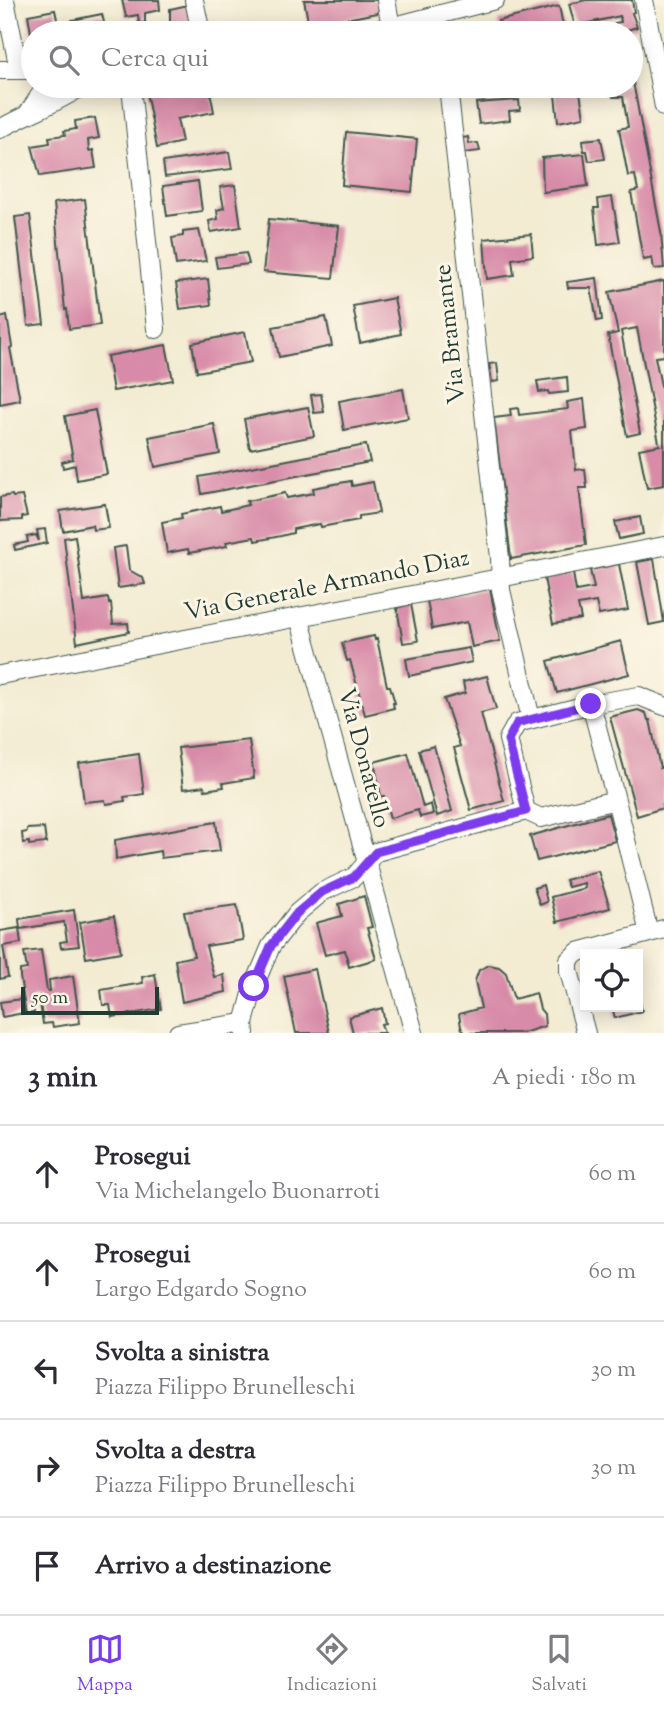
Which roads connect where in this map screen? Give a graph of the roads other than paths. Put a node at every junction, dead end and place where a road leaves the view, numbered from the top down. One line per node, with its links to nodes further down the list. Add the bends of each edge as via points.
1 (5, 0): 11 (street)
2 (194, 0): 7 (street)
3 (386, 0): 8 (street)
4 (495, 0): 6 (street)
5 (644, 0): 18 (street)
6 (440, 14): 9 (street); 10 (street)
7 (198, 21)
8 (390, 21)
9 (414, 21)
10 (441, 21)
11 (21, 53)
12 (0, 70): 13 (street)
13 (21, 70)
14 (38, 98): 19 (street)
15 (62, 98): 19 (street)
16 (132, 98): 21 (street)
17 (449, 98): 23 (street, Via Bramante)
18 (664, 107)
19 (29, 112): 20 (street)
20 (0, 129)
21 (156, 329)
22 (664, 546): 23 (street, Via Generale Armando Diaz)
23 (500, 578): 24 (street, Via Generale Armando Diaz); 28 (street, Via Bramante)
24 (299, 617): 25 (street, Via Generale Armando Diaz); 31 (street, Via Donatello)
25 (0, 675)
26 (591, 704): 27 (street, via 639,696); 28 (street); 29 (street)
27 (664, 706)
28 (531, 719): 30 (street, via 517,723 508,740)
29 (616, 800): 30 (street, via 541,818); 32 (street)
30 (526, 811): 31 (street, via 376,852)
31 (367, 863): 33 (street, via 354,877 322,892 297,913 271,946 254,986); 35 (street, Via Donatello)
32 (657, 931): 36 (street, via 578,952 569,960)
33 (244, 1028): 34 (street)
34 (178, 1033)
35 (414, 1033)
36 (586, 1033)

